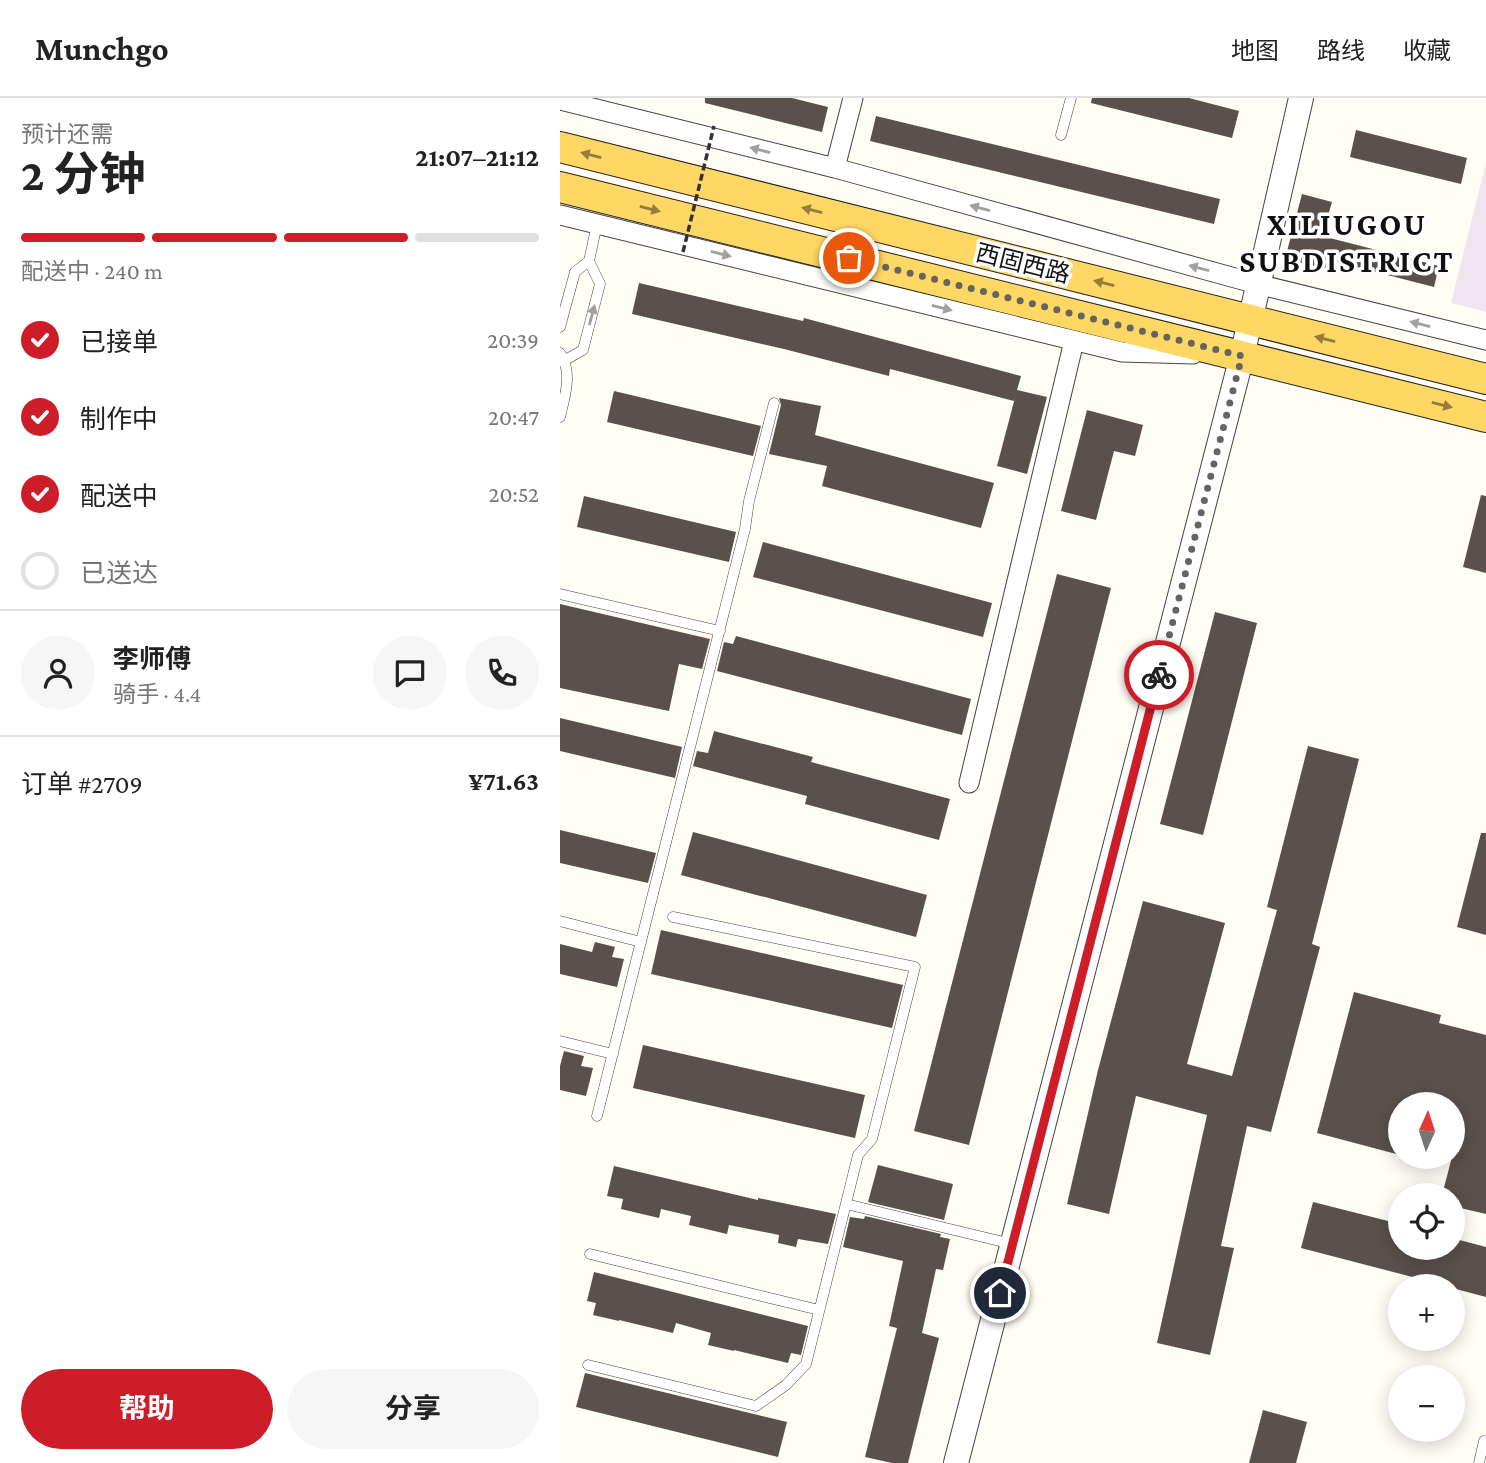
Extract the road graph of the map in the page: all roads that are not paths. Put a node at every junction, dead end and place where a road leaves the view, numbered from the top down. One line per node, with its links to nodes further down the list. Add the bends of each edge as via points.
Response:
1 (853, 98): 7 (street)
2 (1071, 98): 5 (lane)
3 (1301, 98): 12 (street)
4 (560, 100): 7 (street, one-way to 4)
5 (1060, 135)
6 (560, 147): 13 (main road, 西固西路, one-way to 6)
7 (835, 168): 12 (street, one-way to 7)
8 (560, 187): 17 (main road, 西固西路, one-way to 17)
9 (560, 215): 10 (street)
10 (597, 224): 11 (lane); 16 (street, one-way to 16)
11 (589, 261): 14 (lane, via 575,272); 18 (lane, one-way to 11, via 583,350 600,284)
12 (1257, 284): 13 (street); 15 (street, one-way to 12)
13 (1250, 320): 17 (street); 19 (main road, 西固西路, one-way to 13)
14 (560, 327)
15 (1486, 340)
16 (1074, 341): 17 (street, via 1122,352); 25 (street)
17 (1242, 356): 21 (main road, 西固西路, one-way to 21); 33 (street)
18 (562, 358): 22 (lane, via 568,383)
19 (1486, 379)
20 (774, 403): 24 (lane)
21 (1486, 416)
22 (560, 417)
23 (560, 594): 24 (lane)
24 (720, 631): 28 (lane)
25 (969, 783)
26 (673, 916): 32 (lane, via 915,967 873,1139 858,1155)
27 (560, 920): 28 (lane)
28 (641, 942): 30 (lane)
29 (560, 1041): 30 (lane)
30 (613, 1054): 31 (lane)
31 (597, 1116)
32 (846, 1204): 33 (lane); 35 (lane)
33 (1013, 1244): 38 (street)
34 (590, 1254): 35 (lane)
35 (820, 1310): 36 (lane, via 806,1364 756,1406)
36 (588, 1365)
37 (1485, 1441): 39 (lane)
38 (956, 1463)
39 (1479, 1463)

